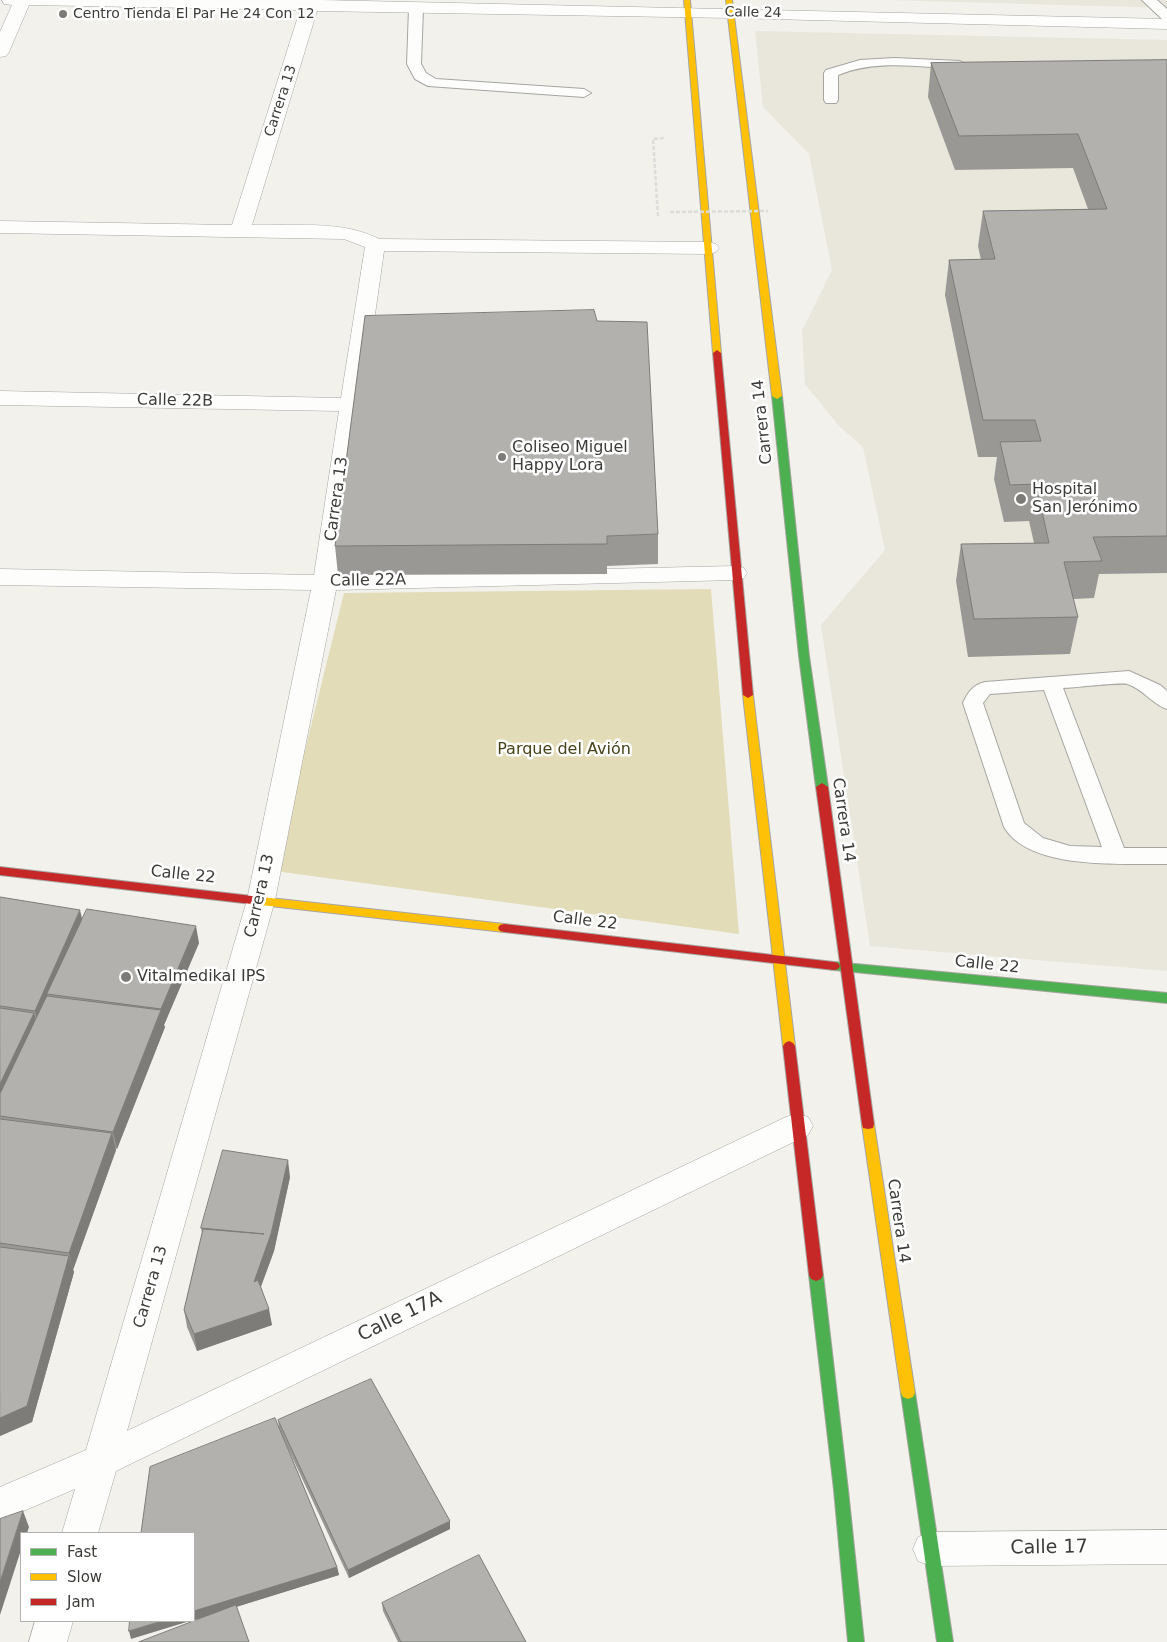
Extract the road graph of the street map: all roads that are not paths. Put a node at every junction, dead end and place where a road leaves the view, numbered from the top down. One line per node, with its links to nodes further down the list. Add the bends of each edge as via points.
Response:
1 (10, 0): 2 (street, Calle 24)
2 (23, 0): 4 (street, Calle 24); 10 (street)
3 (1149, 0): 8 (lane)
4 (312, 3): 7 (street, Calle 24); 15 (street, Carrera 13)
5 (688, 6): 6 (street, Calle 24); 7 (street, Calle 24); 17 (main road)
6 (731, 6): 9 (street, Calle 24); 30 (main road, Carrera 14, via 769,316 799,618)
7 (416, 8): 12 (lane, via 414,64 420,76 433,83)
8 (1167, 16)
9 (1167, 24)
10 (0, 52)
11 (971, 65): 13 (lane, via 862,62 841,67 831,73)
12 (584, 93)
13 (831, 100)
14 (0, 227): 15 (street)
15 (240, 231): 16 (street, via 345,233)
16 (375, 245): 17 (street); 19 (street, Carrera 13)
17 (709, 248): 20 (main road)
18 (0, 398): 19 (street, Calle 22B)
19 (350, 405): 22 (street, Carrera 13)
20 (735, 573): 22 (street, Calle 22A); 29 (main road)
21 (0, 577): 22 (street, Calle 22A)
22 (325, 582): 28 (street, Carrera 13)
23 (1050, 683): 24 (lane, via 1129,677); 25 (lane); 25 (lane, via 985,688 973,703 1015,827 1036,844 1069,854)
24 (1167, 702)
25 (1116, 855): 26 (lane)
26 (1167, 856)
27 (0, 871): 28 (main road, Calle 22)
28 (261, 900): 29 (main road, Calle 22); 33 (street, Carrera 13)
29 (780, 959): 30 (main road, Calle 22); 32 (main road)
30 (846, 967): 31 (main road, Calle 22); 37 (main road, Carrera 14)
31 (1167, 998)
32 (797, 1126): 33 (street, Calle 17A); 40 (main road)
33 (102, 1460): 34 (street, Calle 17A); 35 (street, Carrera 13)
34 (0, 1504)
35 (80, 1532)
36 (1167, 1547): 37 (street, Calle 17)
37 (931, 1549): 41 (main road, Carrera 14)
38 (54, 1622): 39 (street)
39 (48, 1642)
40 (856, 1642)
41 (945, 1642)

